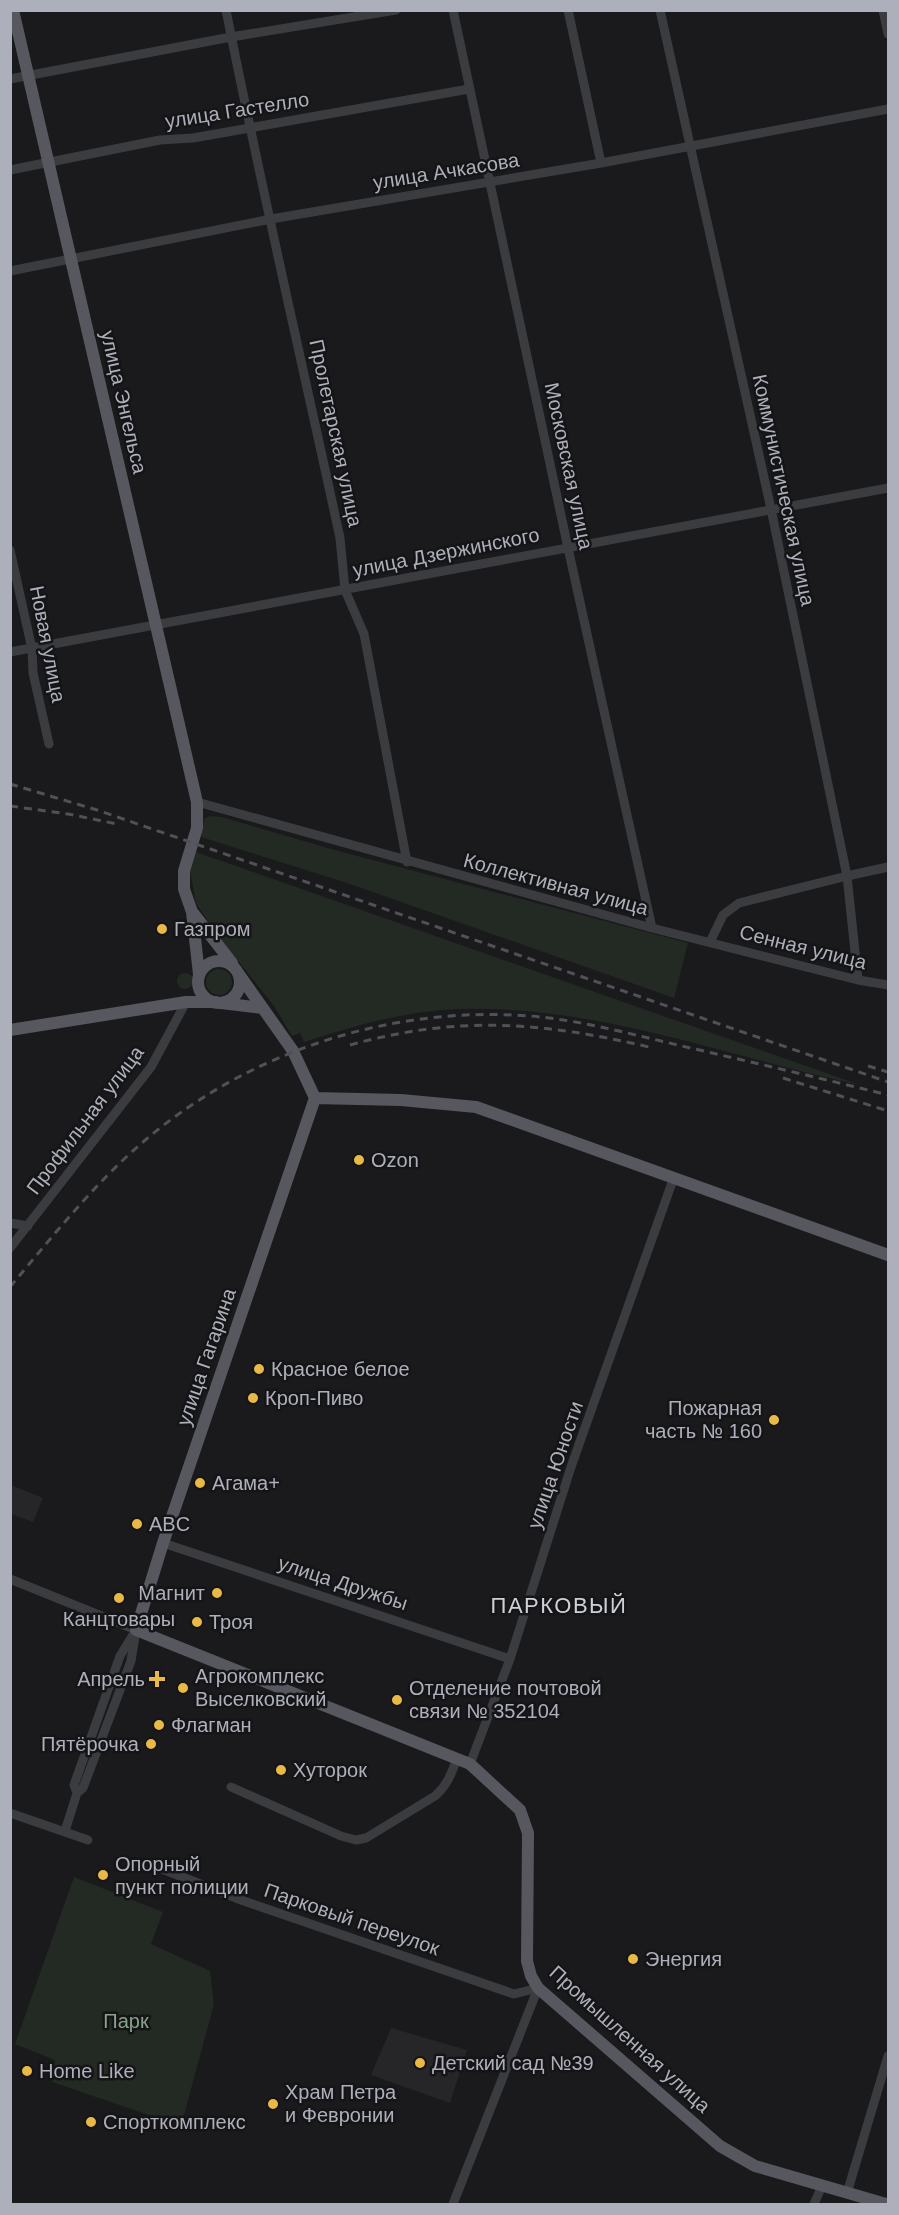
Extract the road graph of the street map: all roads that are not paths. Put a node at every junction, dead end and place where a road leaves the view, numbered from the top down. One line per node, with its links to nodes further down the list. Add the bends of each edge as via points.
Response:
1 (13, 10): 10 (main road, улица Энгельса)
2 (226, 10): 9 (street, Пролетарская улица)
3 (396, 10): 9 (street)
4 (453, 10): 12 (street, Московская улица)
5 (568, 10): 17 (street)
6 (660, 10): 15 (street, Коммунистическая улица)
7 (883, 10): 8 (street)
8 (888, 34)
9 (231, 37): 10 (street); 14 (street, Пролетарская улица)
10 (28, 76): 11 (street); 16 (main road, улица Энгельса)
11 (10, 79)
12 (469, 89): 14 (street, улица Гастелло); 19 (street, Московская улица)
13 (888, 109): 15 (street, улица Ачкасова)
14 (249, 126): 16 (street, улица Гастелло); 20 (street, Пролетарская улица)
15 (691, 147): 17 (street, улица Ачкасова); 24 (street, Коммунистическая улица)
16 (48, 162): 18 (street, улица Гастелло); 21 (main road, улица Энгельса)
17 (601, 163): 19 (street, улица Ачкасова)
18 (10, 170)
19 (490, 182): 20 (street, улица Ачкасова); 25 (street, Московская улица)
20 (271, 219): 21 (street, улица Ачкасова); 27 (street, Пролетарская улица, via 340,538)
21 (72, 259): 22 (street, улица Ачкасова); 28 (main road, улица Энгельса)
22 (10, 271)
23 (888, 488): 24 (street, улица Дзержинского)
24 (771, 509): 25 (street, улица Дзержинского); 35 (street, Коммунистическая улица)
25 (568, 548): 27 (street, улица Дзержинского); 37 (street, Московская улица)
26 (10, 550): 29 (street, Новая улица)
27 (345, 590): 28 (street, улица Дзержинского); 33 (street, Пролетарская улица, via 364,634)
28 (154, 624): 29 (street, улица Дзержинского); 32 (main road, улица Энгельса)
29 (32, 649): 30 (street, улица Дзержинского); 31 (street, Новая улица, via 33,672)
30 (10, 652)
31 (50, 744)
32 (197, 802): 33 (street, Коллективная улица); 36 (main road, улица Энгельса, via 197,828 184,871 184,889)
33 (407, 862): 37 (street, Коллективная улица)
34 (888, 867): 35 (street)
35 (847, 876): 38 (street, via 738,903 723,915); 41 (street, Коммунистическая улица)
36 (192, 912): 39 (main road); 40 (main road)
37 (652, 928): 38 (street, Коллективная улица)
38 (710, 942): 41 (street, Сенная улица)
39 (237, 970): 40 (main road, via 216,960 207,964); 44 (main road, via 238,991 230,1000); 45 (main road)
40 (199, 979): 43 (main road); 44 (main road, via 205,997)
41 (858, 980): 42 (street, Сенная улица)
42 (888, 985)
43 (186, 1002): 44 (main road); 46 (main road); 50 (street, Профильная улица, via 151,1067)
44 (218, 1002): 45 (main road)
45 (262, 1008): 47 (main road, via 294,1051)
46 (10, 1030)
47 (315, 1098): 48 (main road, via 476,1107); 53 (main road, улица Гагарина)
48 (674, 1178): 52 (main road); 56 (street, улица Юности, via 571,1467)
49 (10, 1223): 50 (street)
50 (28, 1226): 51 (street, Профильная улица)
51 (10, 1248)
52 (888, 1255)
53 (163, 1544): 55 (main road, улица Гагарина); 56 (street, улица Дружбы)
54 (10, 1579): 55 (street)
55 (136, 1630): 57 (main road); 61 (street, улица Гагарина, via 130,1661)
56 (510, 1659): 58 (street, улица Юности)
57 (457, 1759): 58 (main road); 59 (street, via 450,1779 435,1797 366,1838 356,1840 310,1824)
58 (470, 1764): 64 (main road, Промышленная улица, via 520,1810 528,1833 527,1961)
59 (231, 1787)
60 (10, 1813): 61 (street)
61 (65, 1831): 62 (street)
62 (88, 1840)
63 (157, 1867): 64 (street, Парковый переулок, via 514,1994)
64 (538, 1988): 66 (main road, Промышленная улица, via 720,2146 755,2166); 68 (street)
65 (888, 2056): 67 (street)
66 (822, 2186): 67 (main road, Промышленная улица); 69 (street)
67 (847, 2193): 70 (main road, Промышленная улица)
68 (453, 2205)
69 (814, 2205)
70 (886, 2205)

